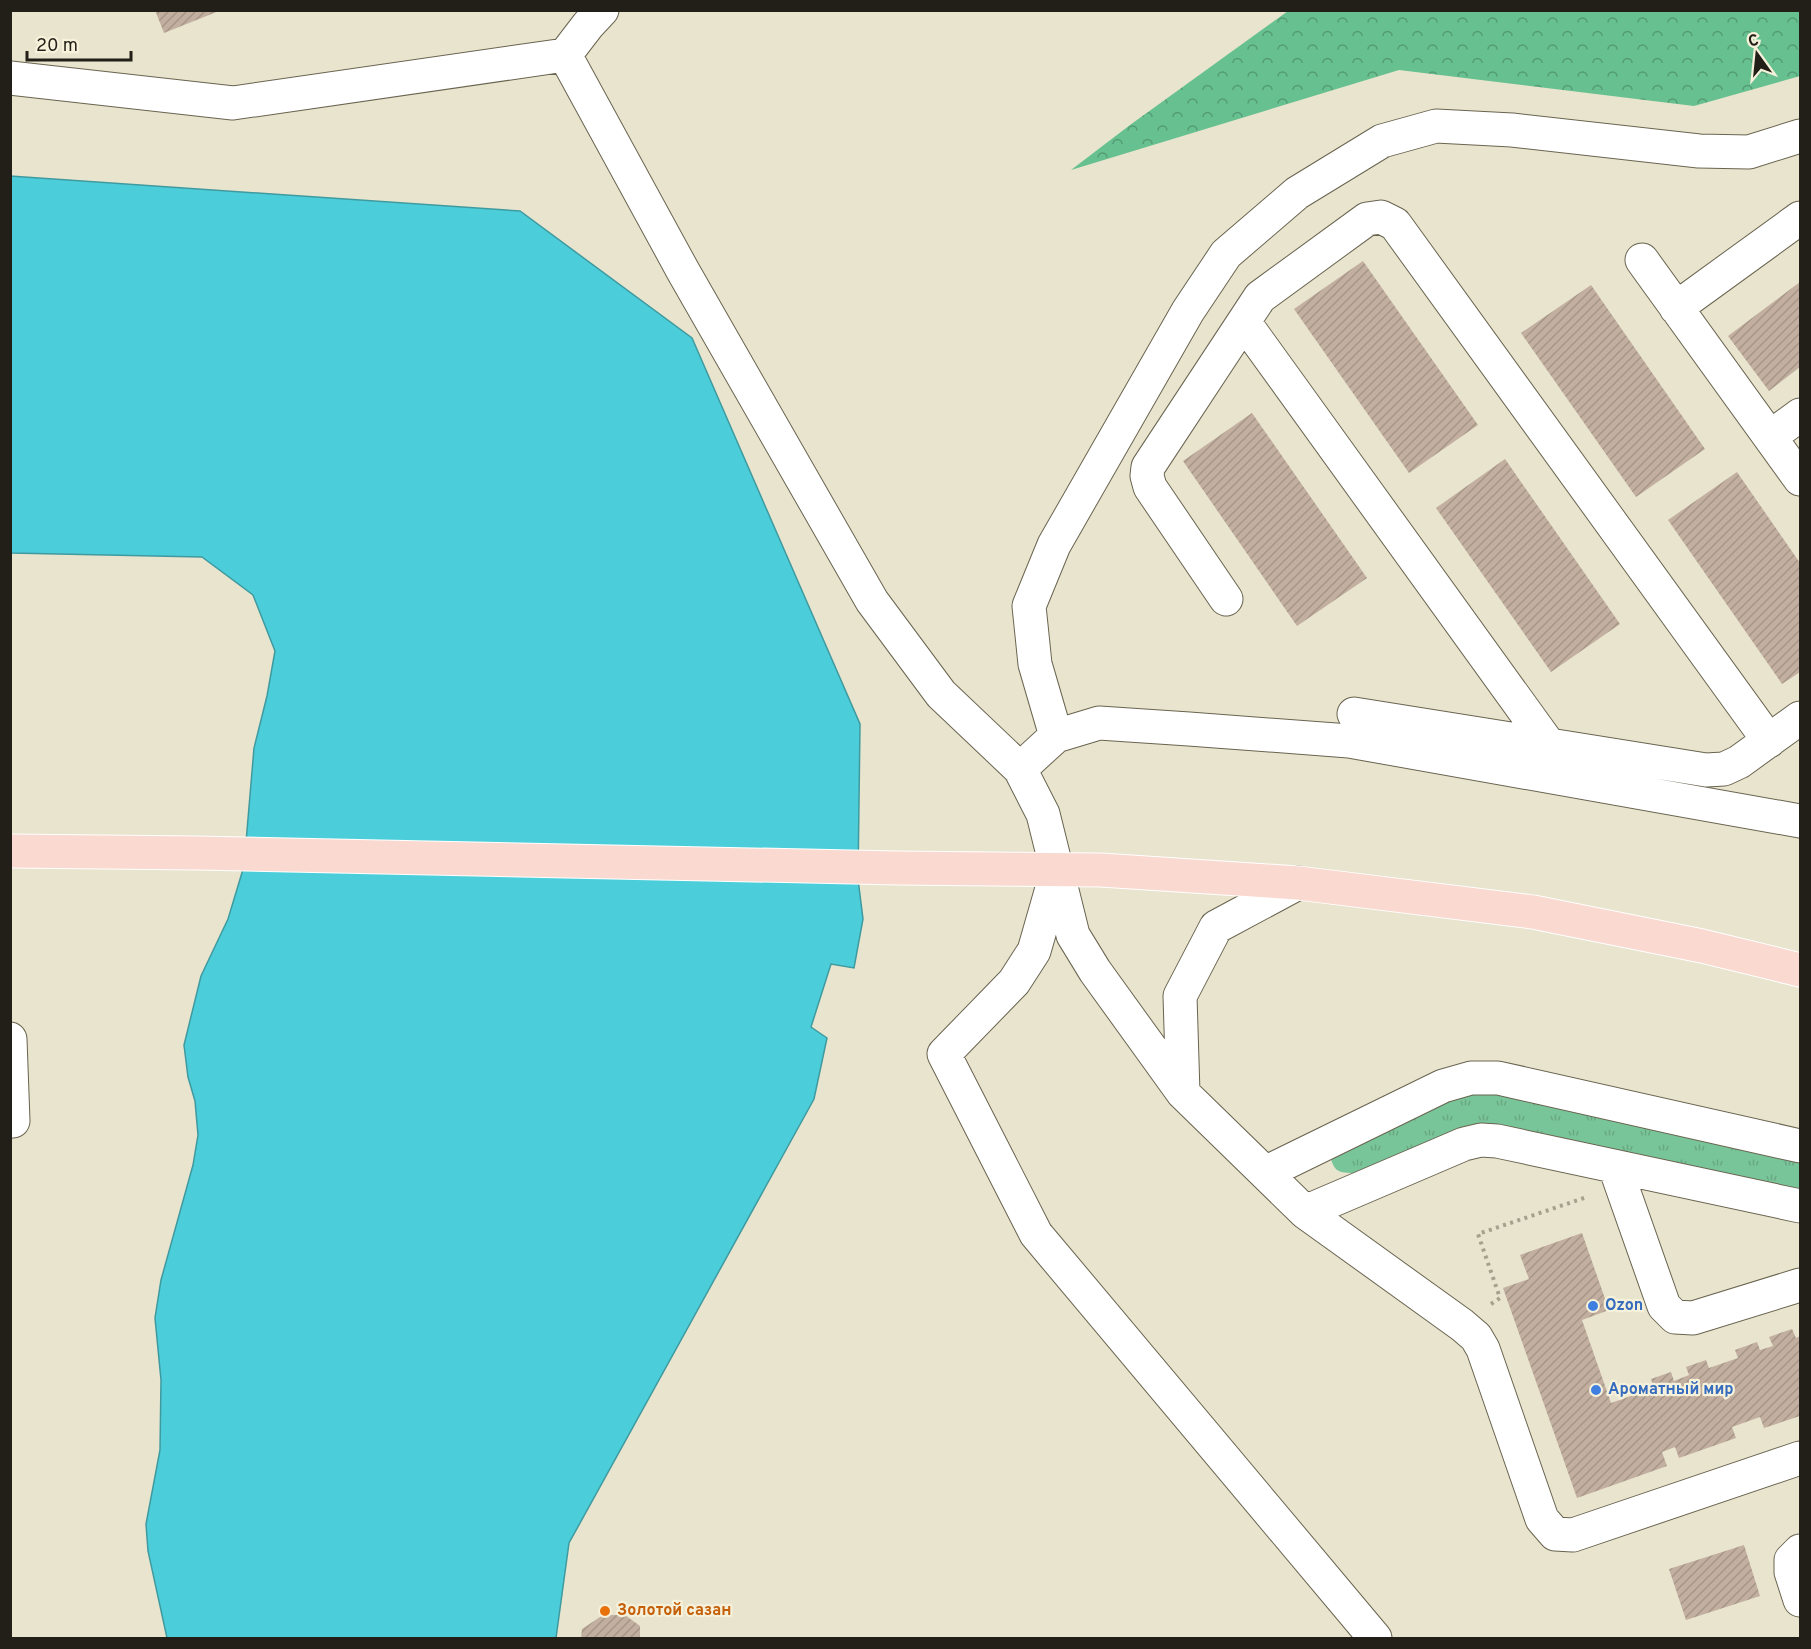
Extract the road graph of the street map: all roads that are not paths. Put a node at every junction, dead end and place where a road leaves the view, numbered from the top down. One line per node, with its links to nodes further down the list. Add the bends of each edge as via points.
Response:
1 (602, 10): 2 (street)
2 (565, 55): 3 (street, via 233,103); 18 (street, via 683,271 872,601 941,694)
3 (10, 78)
4 (1800, 136): 15 (street, via 1749,152 1699,151 1512,130 1436,126 1382,141 1297,193 1226,254 1188,311 1054,545 1029,606 1035,664)
5 (1800, 218): 7 (street)
6 (1642, 260): 7 (street)
7 (1676, 308): 10 (street)
8 (1244, 322): 12 (street, via 1148,466 1147,476 1150,488); 16 (street, via 1260,297 1366,219 1381,217 1395,224); 17 (street)
9 (1800, 415): 10 (street)
10 (1770, 437): 11 (street)
11 (1800, 479)
12 (1226, 599)
13 (1354, 714): 17 (street)
14 (1800, 718): 16 (street)
15 (1056, 736): 18 (street); 19 (street, via 1099,723 1349,741)
16 (1769, 741): 17 (street, via 1724,769 1706,770)
17 (1549, 745)
18 (1020, 769): 21 (street, via 1043,814)
19 (1800, 821)
20 (10, 851): 21 (main road)
21 (1058, 870): 22 (main road); 25 (street, via 1073,936); 36 (street, via 1034,951 1014,982 945,1054 1036,1234)
22 (1298, 883): 23 (main road, via 1533,912); 25 (street, via 1216,927 1180,996)
23 (1800, 970)
24 (10, 1039): 26 (street)
25 (1183, 1093): 28 (street)
26 (13, 1121)
27 (1800, 1146): 28 (street, via 1498,1078 1471,1078 1443,1086)
28 (1265, 1173): 31 (street)
29 (1618, 1176): 30 (street); 31 (street, via 1497,1141 1480,1140); 32 (street, via 1664,1306 1675,1317 1693,1318)
30 (1800, 1206)
31 (1305, 1212): 33 (street, via 1476,1337 1542,1519 1555,1534 1573,1535)
32 (1800, 1285)
33 (1800, 1458)
34 (1800, 1551): 35 (street, via 1791,1560)
35 (1800, 1600)
36 (1375, 1638)

